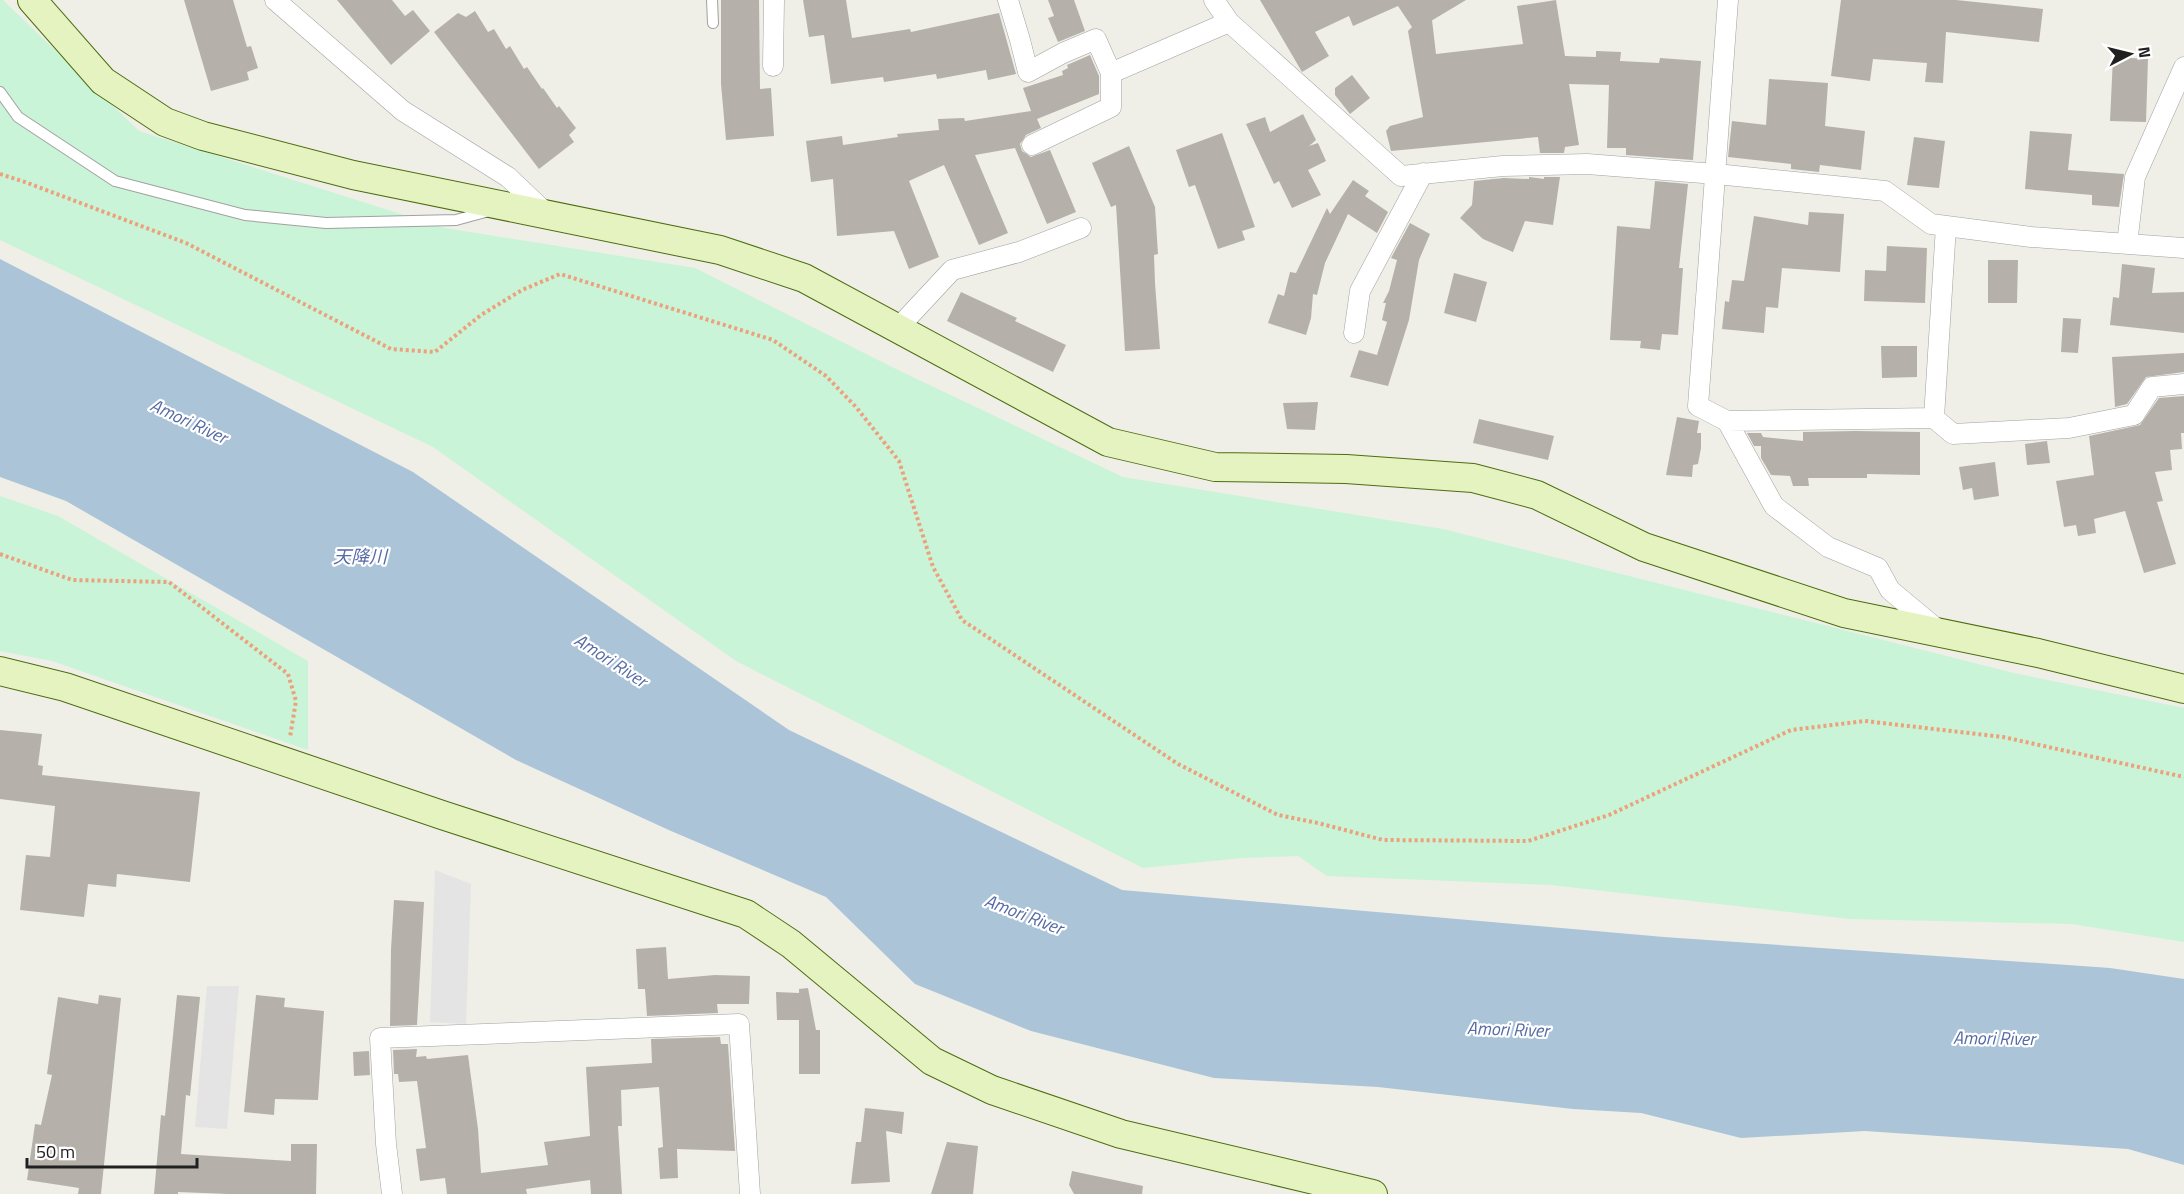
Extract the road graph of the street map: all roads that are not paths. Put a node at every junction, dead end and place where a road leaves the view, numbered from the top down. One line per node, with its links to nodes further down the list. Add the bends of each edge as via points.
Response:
1 (32, 0): 17 (street, via 103,81 165,122 203,136 352,175)
2 (275, 0): 18 (street, via 404,111 508,177)
3 (712, 0): 9 (lane)
4 (774, 0): 10 (street)
5 (1008, 0): 12 (street, via 1028,72 1096,39)
6 (1214, 0): 8 (street)
7 (1728, 0): 16 (street)
8 (1229, 22): 12 (street); 15 (street, via 1401,176)
9 (712, 23)
10 (773, 66)
11 (2184, 67): 21 (street, via 2135,177)
12 (1111, 73): 14 (street, via 1111,107)
13 (0, 92): 17 (lane, via 18,117 115,181 245,215 326,223 456,220)
14 (1032, 145)
15 (1423, 173): 16 (street, via 1587,164); 24 (street, via 1360,291)
16 (1716, 174): 19 (street, via 1886,191 1931,224); 27 (street, via 1698,406)
17 (506, 206): 18 (street)
18 (547, 214): 23 (street, via 720,250 804,278)
19 (1946, 226): 21 (street); 26 (street)
20 (1081, 228): 23 (street, via 1019,252 952,270)
21 (2127, 244): 22 (street)
22 (2184, 248)
23 (898, 328): 28 (street, via 1108,442 1215,467 1346,469 1473,478 1537,495 1655,550 1844,613)
24 (1354, 333)
25 (2184, 384): 26 (street, via 2152,387 2134,415 2069,428 1953,434)
26 (1934, 417): 27 (street)
27 (1727, 421): 28 (street, via 1774,506 1828,547 1878,568 1890,590)
28 (1942, 634): 30 (street)
29 (0, 670): 33 (street, via 65,687 746,914 791,944 932,1061 992,1090 1121,1134)
30 (2184, 689)
31 (392, 1194): 32 (street, via 380,1038 739,1024)
32 (750, 1194)
33 (1373, 1194)

